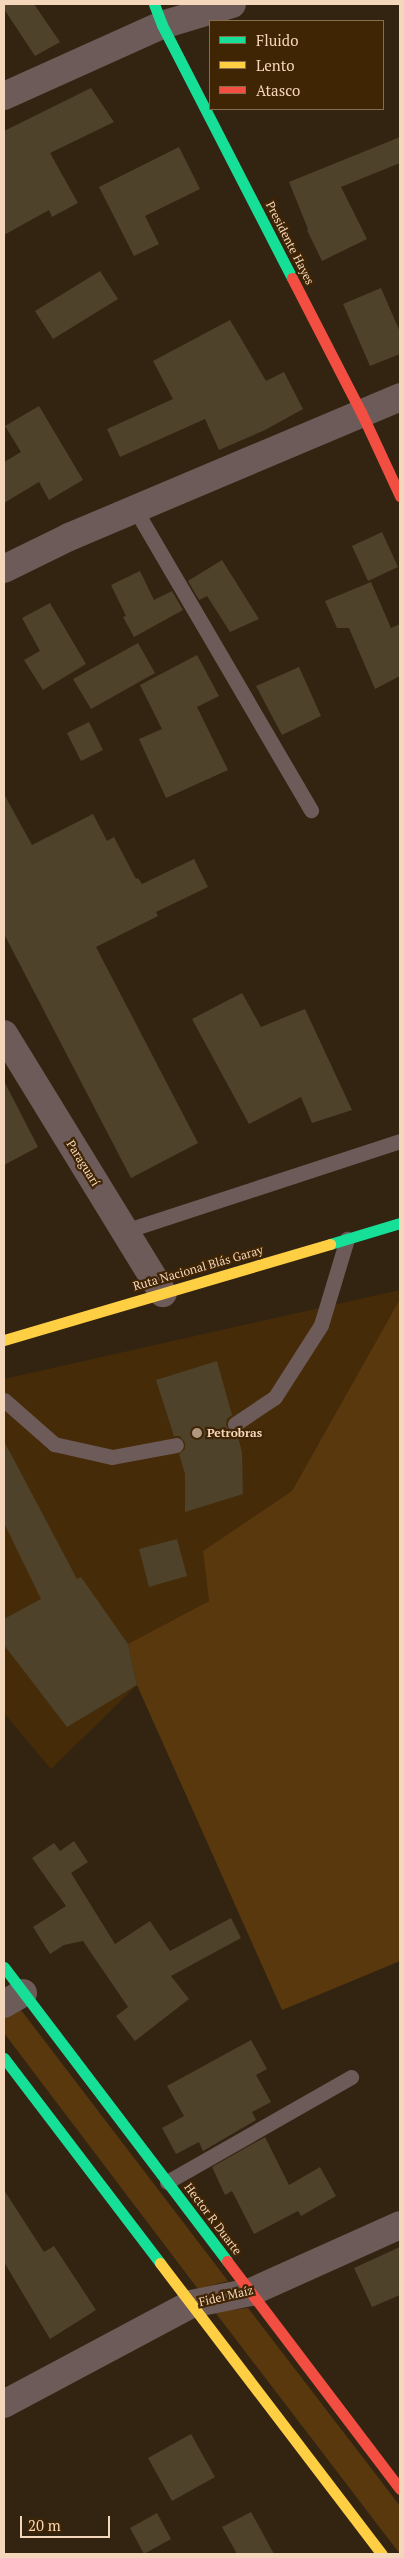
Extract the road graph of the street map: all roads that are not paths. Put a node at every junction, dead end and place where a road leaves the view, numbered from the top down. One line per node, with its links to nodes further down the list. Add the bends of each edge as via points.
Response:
1 (232, 4): 2 (street)
2 (158, 14): 3 (street); 5 (main road, Presidente Hayes)
3 (4, 96)
4 (400, 397): 5 (street)
5 (361, 412): 6 (main road, Presidente Hayes); 7 (street)
6 (400, 496)
7 (135, 509): 8 (street); 9 (lane)
8 (4, 569)
9 (311, 810)
10 (4, 1034): 13 (street, Paraguarí)
11 (400, 1141): 13 (lane)
12 (400, 1223): 14 (main road, Ruta Nacional Blás Garay)
13 (125, 1231): 15 (street, Paraguarí)
14 (347, 1239): 15 (main road, Ruta Nacional Blás Garay); 18 (lane, via 321,1325 274,1397)
15 (163, 1293): 16 (main road, Ruta Nacional Blás Garay)
16 (4, 1340)
17 (4, 1400): 19 (lane, via 54,1444 112,1457)
18 (235, 1424)
19 (176, 1445)
20 (4, 1967): 21 (main road, Hector R Duarte)
21 (14, 1999): 24 (main road, Hector R Duarte)
22 (4, 2058): 27 (main road)
23 (352, 2077): 24 (lane)
24 (167, 2182): 26 (main road, Hector R Duarte)
25 (400, 2225): 26 (street, Fidel Maíz)
26 (251, 2292): 27 (street, Fidel Maíz); 29 (main road, Hector R Duarte)
27 (191, 2304): 28 (street, Fidel Maíz); 30 (main road)
28 (4, 2404)
29 (400, 2489)
30 (382, 2554)

